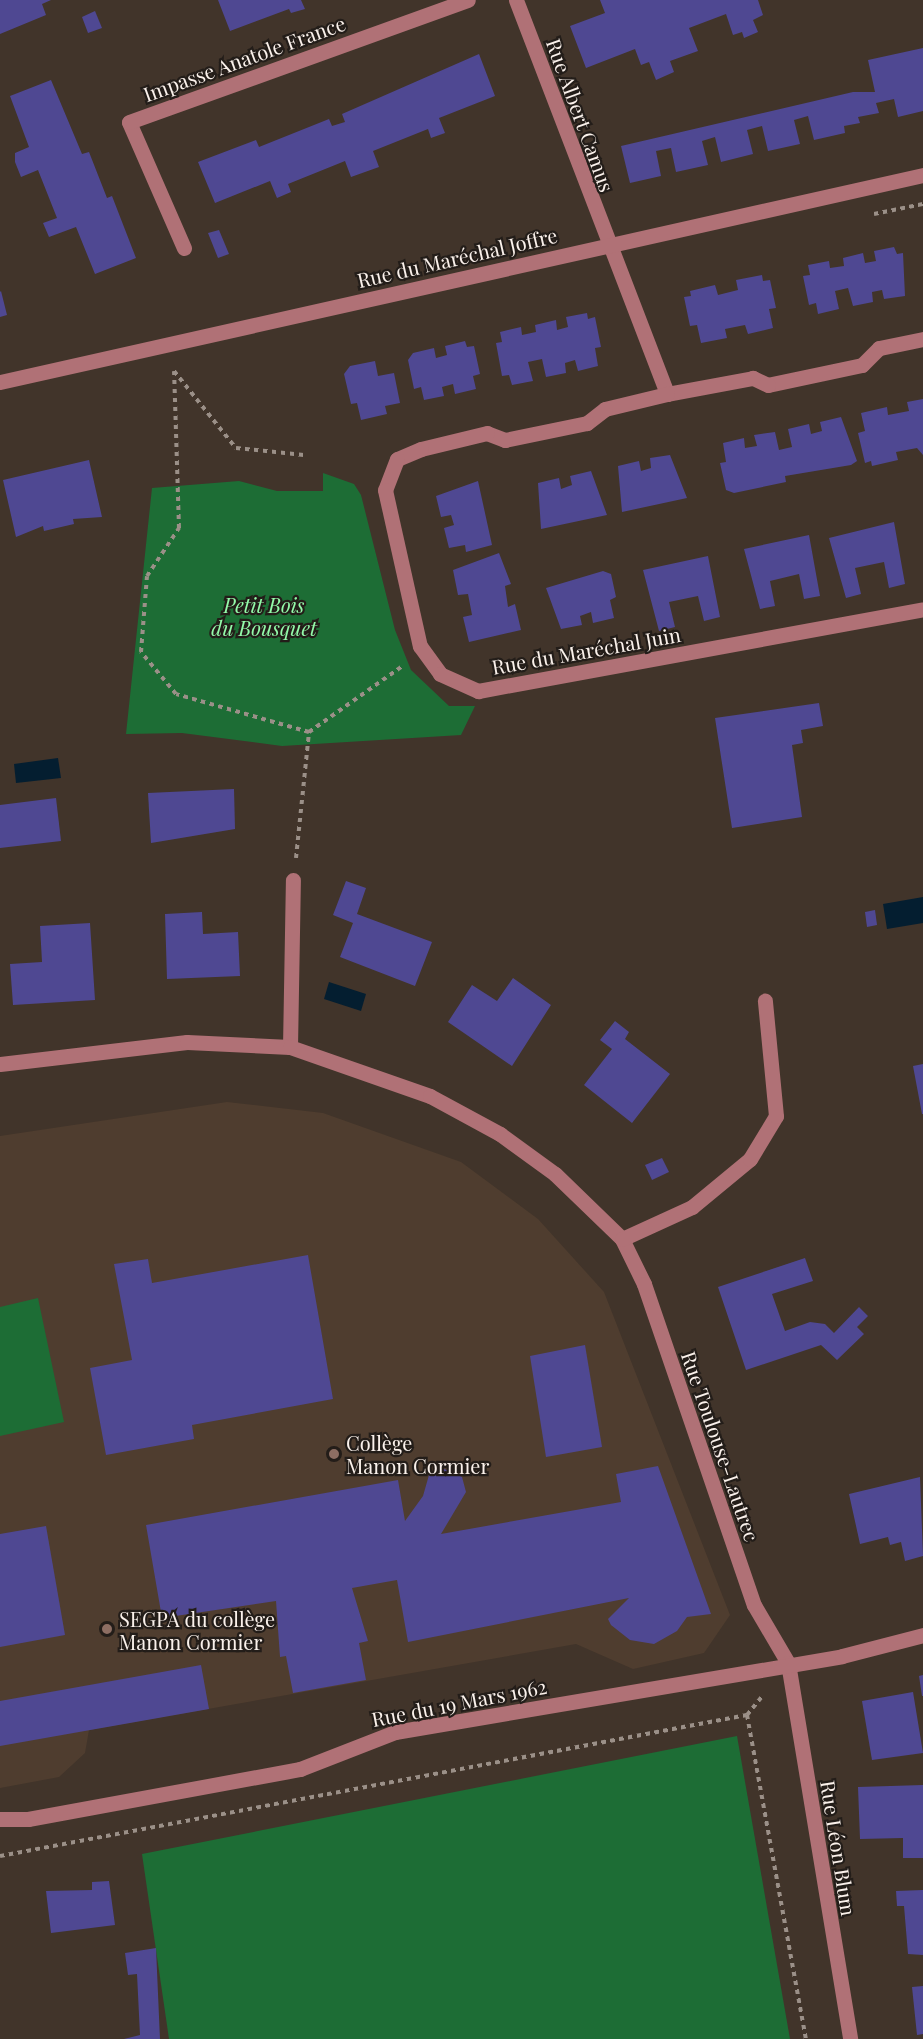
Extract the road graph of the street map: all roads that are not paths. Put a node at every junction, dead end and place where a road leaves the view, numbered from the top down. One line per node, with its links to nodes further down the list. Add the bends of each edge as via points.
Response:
1 (468, 0): 5 (street, Impasse Anatole France, via 129,122)
2 (516, 0): 4 (street, Rue Albert Camus)
3 (923, 175): 4 (street, Rue du Maréchal Joffre)
4 (609, 245): 7 (street, Rue du Maréchal Joffre); 8 (street, Rue Albert Camus)
5 (184, 248)
6 (923, 339): 8 (street, via 879,348 862,364 768,385 753,378)
7 (0, 382)
8 (667, 394): 9 (street, Rue du Maréchal Juin, via 605,409 587,423 505,440 487,434 421,449 394,466 385,490 424,651 440,674 478,691)
9 (923, 609)
10 (293, 880): 12 (street)
11 (765, 1001): 14 (street, via 776,1116 750,1158 692,1207)
12 (291, 1047): 13 (street, Rue Toulouse-Lautrec, via 187,1042); 14 (street, Rue Toulouse-Lautrec, via 430,1096 500,1134 555,1174)
13 (0, 1064)
14 (622, 1239): 16 (street, Rue Toulouse-Lautrec, via 644,1284 754,1605)
15 (923, 1635): 16 (street, Rue du 19 Mars 1962)
16 (788, 1663): 17 (street, Rue du 19 Mars 1962, via 395,1732 300,1769 28,1819); 18 (street, Rue Léon Blum)
17 (0, 1819)
18 (850, 2039)

